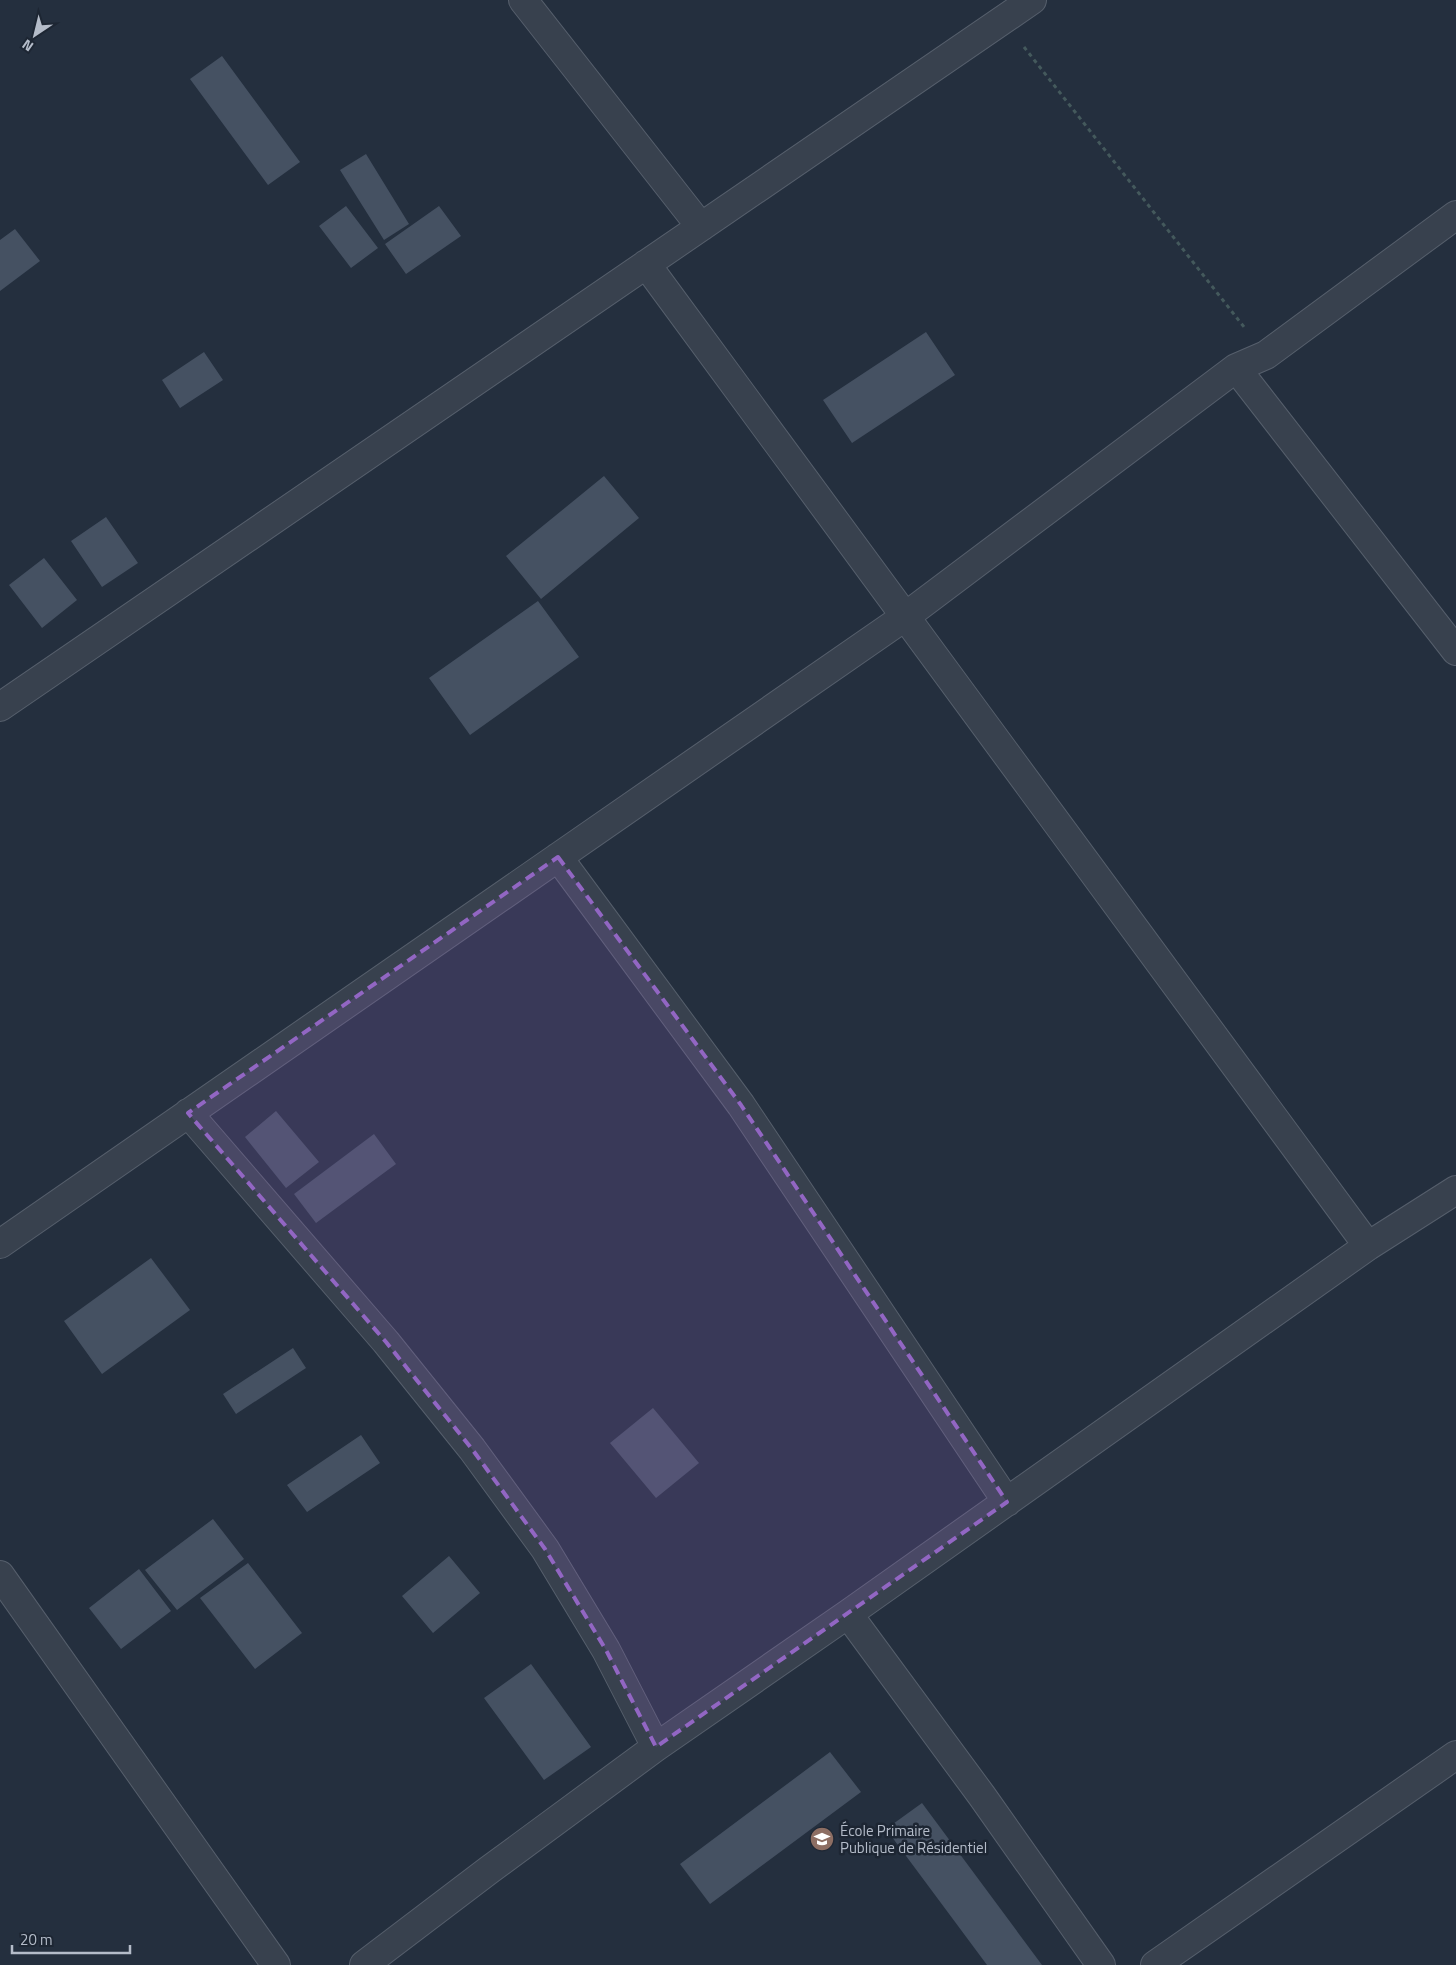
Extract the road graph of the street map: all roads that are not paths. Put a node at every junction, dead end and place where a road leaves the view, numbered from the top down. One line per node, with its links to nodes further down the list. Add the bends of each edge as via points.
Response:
1 (523, 0): 4 (street)
2 (1032, 0): 4 (street)
3 (1456, 214): 6 (street, via 1266,355)
4 (701, 227): 5 (street)
5 (646, 264): 7 (street); 9 (street)
6 (1236, 368): 7 (street); 8 (street)
7 (906, 616): 10 (street); 14 (street)
8 (1456, 651)
9 (0, 707)
10 (558, 857): 11 (street); 15 (street, via 741,1105)
11 (188, 1113): 13 (street); 18 (street, via 386,1342 506,1495 545,1549 606,1650)
12 (1456, 1190): 14 (street)
13 (0, 1244)
14 (1368, 1246): 15 (street)
15 (1007, 1502): 17 (street)
16 (0, 1575): 20 (street)
17 (848, 1614): 18 (street); 22 (street)
18 (656, 1747): 21 (street)
19 (1456, 1755): 23 (street)
20 (276, 1965)
21 (364, 1965)
22 (1101, 1965)
23 (1155, 1965)

